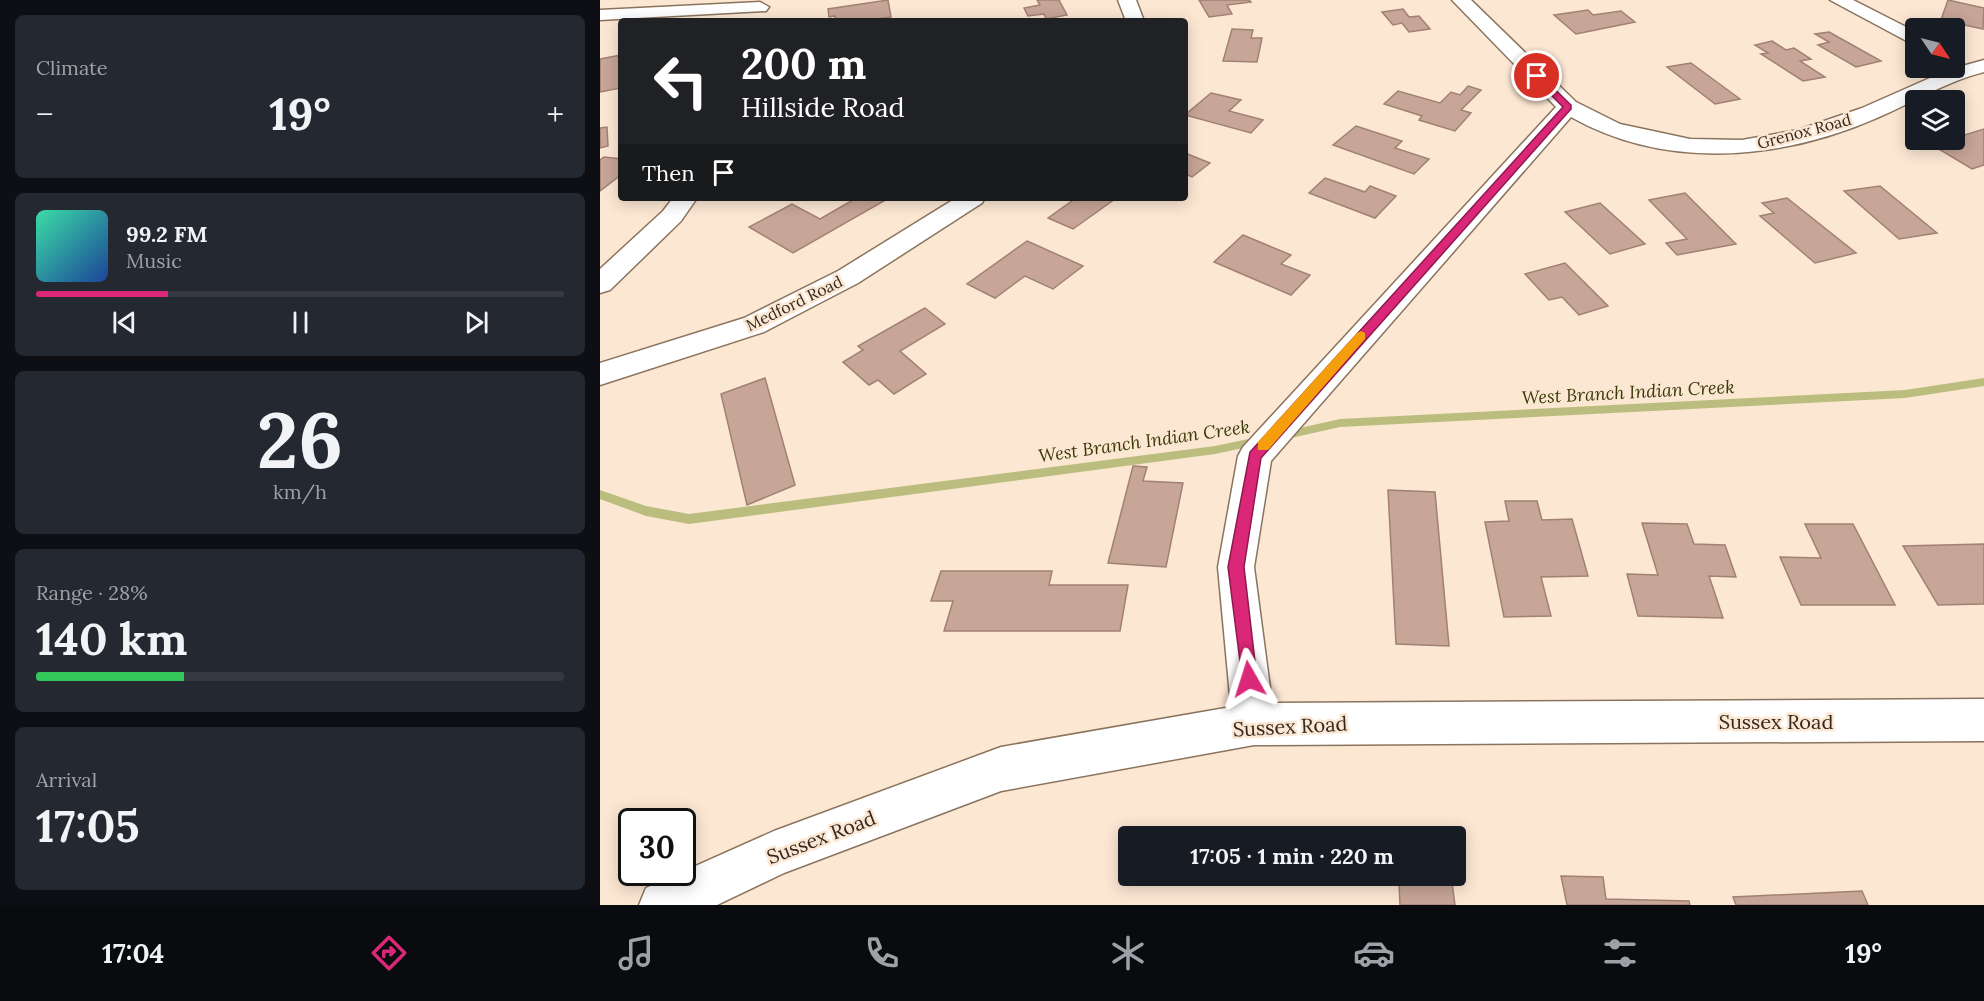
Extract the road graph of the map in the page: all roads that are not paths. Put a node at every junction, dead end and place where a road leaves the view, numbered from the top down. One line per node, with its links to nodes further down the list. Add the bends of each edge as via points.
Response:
1 (1127, 0): 6 (street)
2 (1461, 0): 9 (street, Grenox Road)
3 (1839, 0): 7 (street)
4 (762, 10): 5 (street, via 691,9)
5 (600, 15)
6 (1134, 18)
7 (1905, 34)
8 (1971, 64): 9 (street, Grenox Road, via 1871,112 1765,144 1656,141 1614,130)
9 (1568, 107): 15 (street, via 1255,456 1236,567)
10 (683, 201): 12 (street)
11 (969, 201): 13 (street, Medford Road, via 848,277 754,325)
12 (600, 284)
13 (600, 374)
14 (1984, 720): 15 (street, Sussex Road)
15 (1254, 724): 16 (street, Sussex Road, via 1001,769 774,854)
16 (663, 905)

